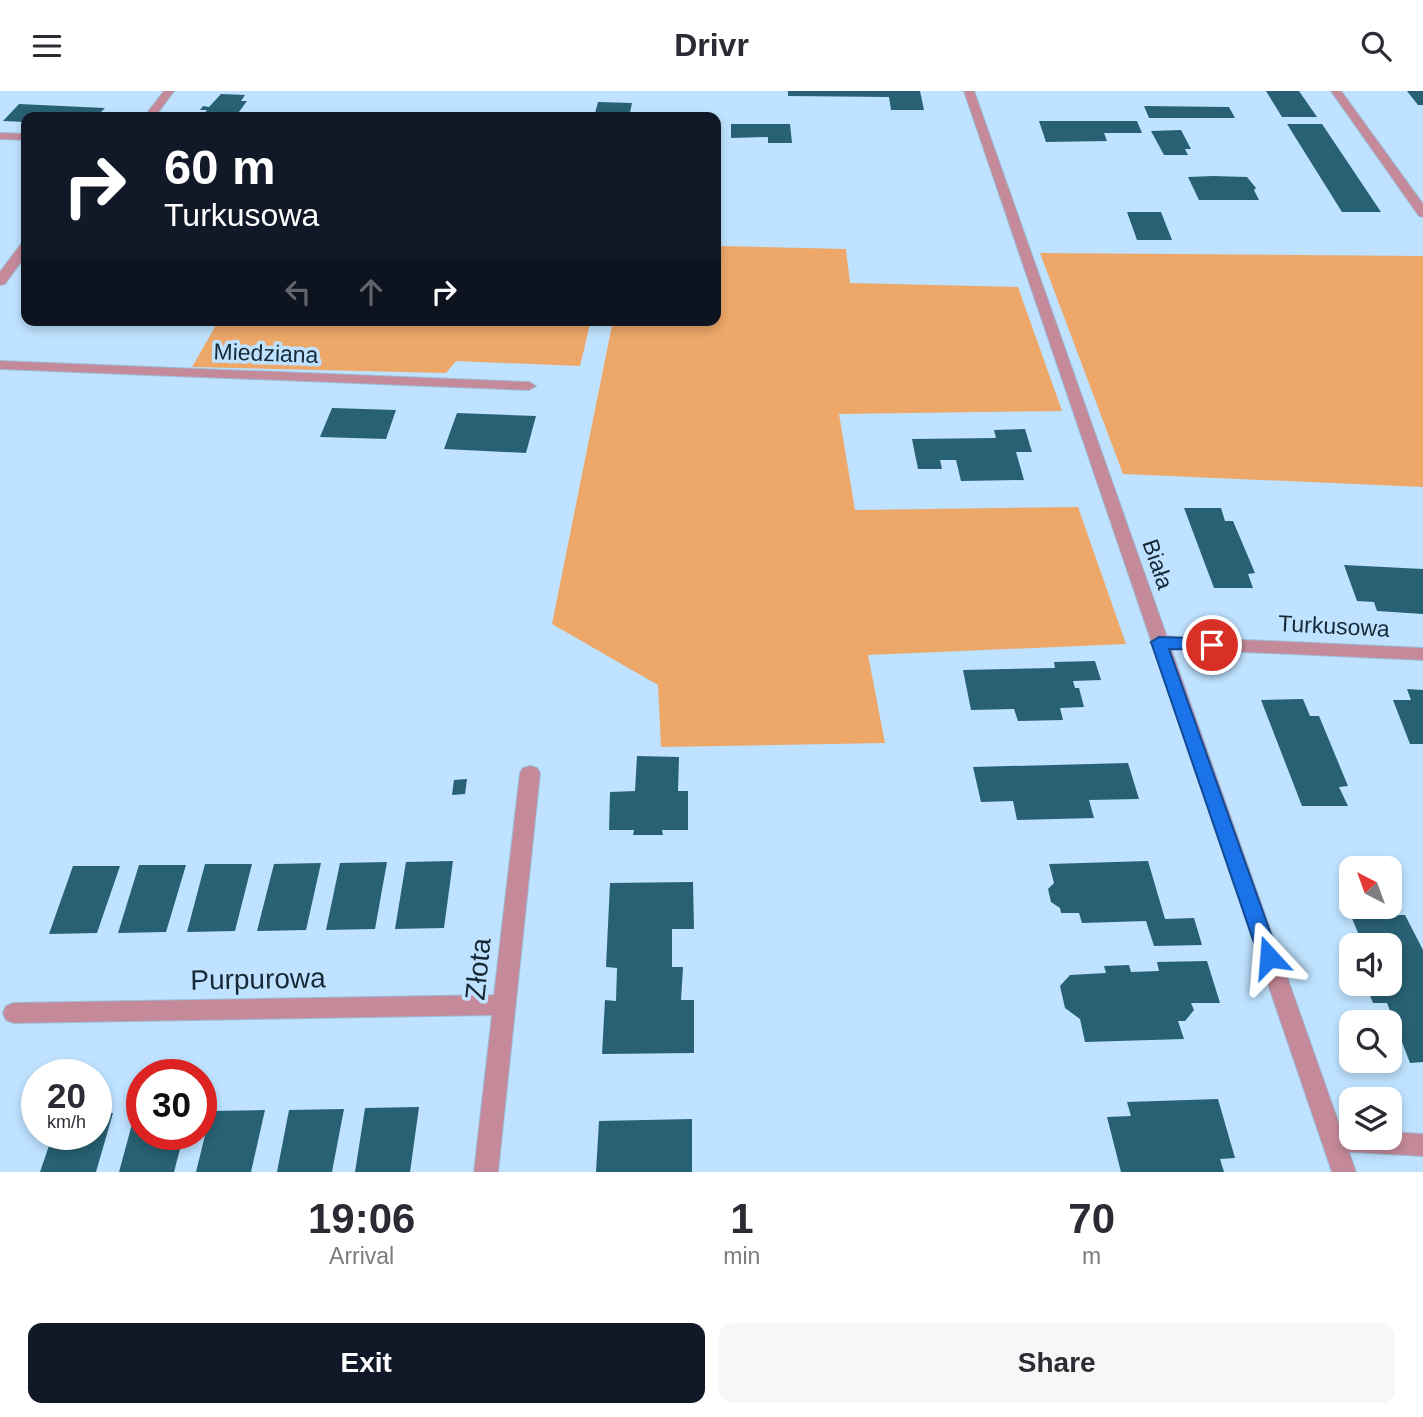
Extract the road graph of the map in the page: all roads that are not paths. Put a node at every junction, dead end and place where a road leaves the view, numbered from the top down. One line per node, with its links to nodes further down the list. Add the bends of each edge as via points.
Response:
1 (169, 91): 4 (street)
2 (969, 91): 12 (street, Biała)
3 (1336, 91): 7 (street)
4 (155, 112)
5 (0, 136): 6 (street)
6 (21, 137)
7 (1423, 213)
8 (21, 254): 9 (street)
9 (0, 281)
10 (0, 365): 11 (street, Miedziana)
11 (529, 386)
12 (1159, 642): 13 (street, Turkusowa); 17 (street, Biała)
13 (1423, 654)
14 (530, 773): 15 (street, Złota)
15 (504, 1005): 16 (street, Purpurowa); 19 (street, Złota)
16 (14, 1013)
17 (1333, 1140): 18 (street); 20 (street, Biała)
18 (1423, 1145)
19 (486, 1172)
20 (1344, 1172)

